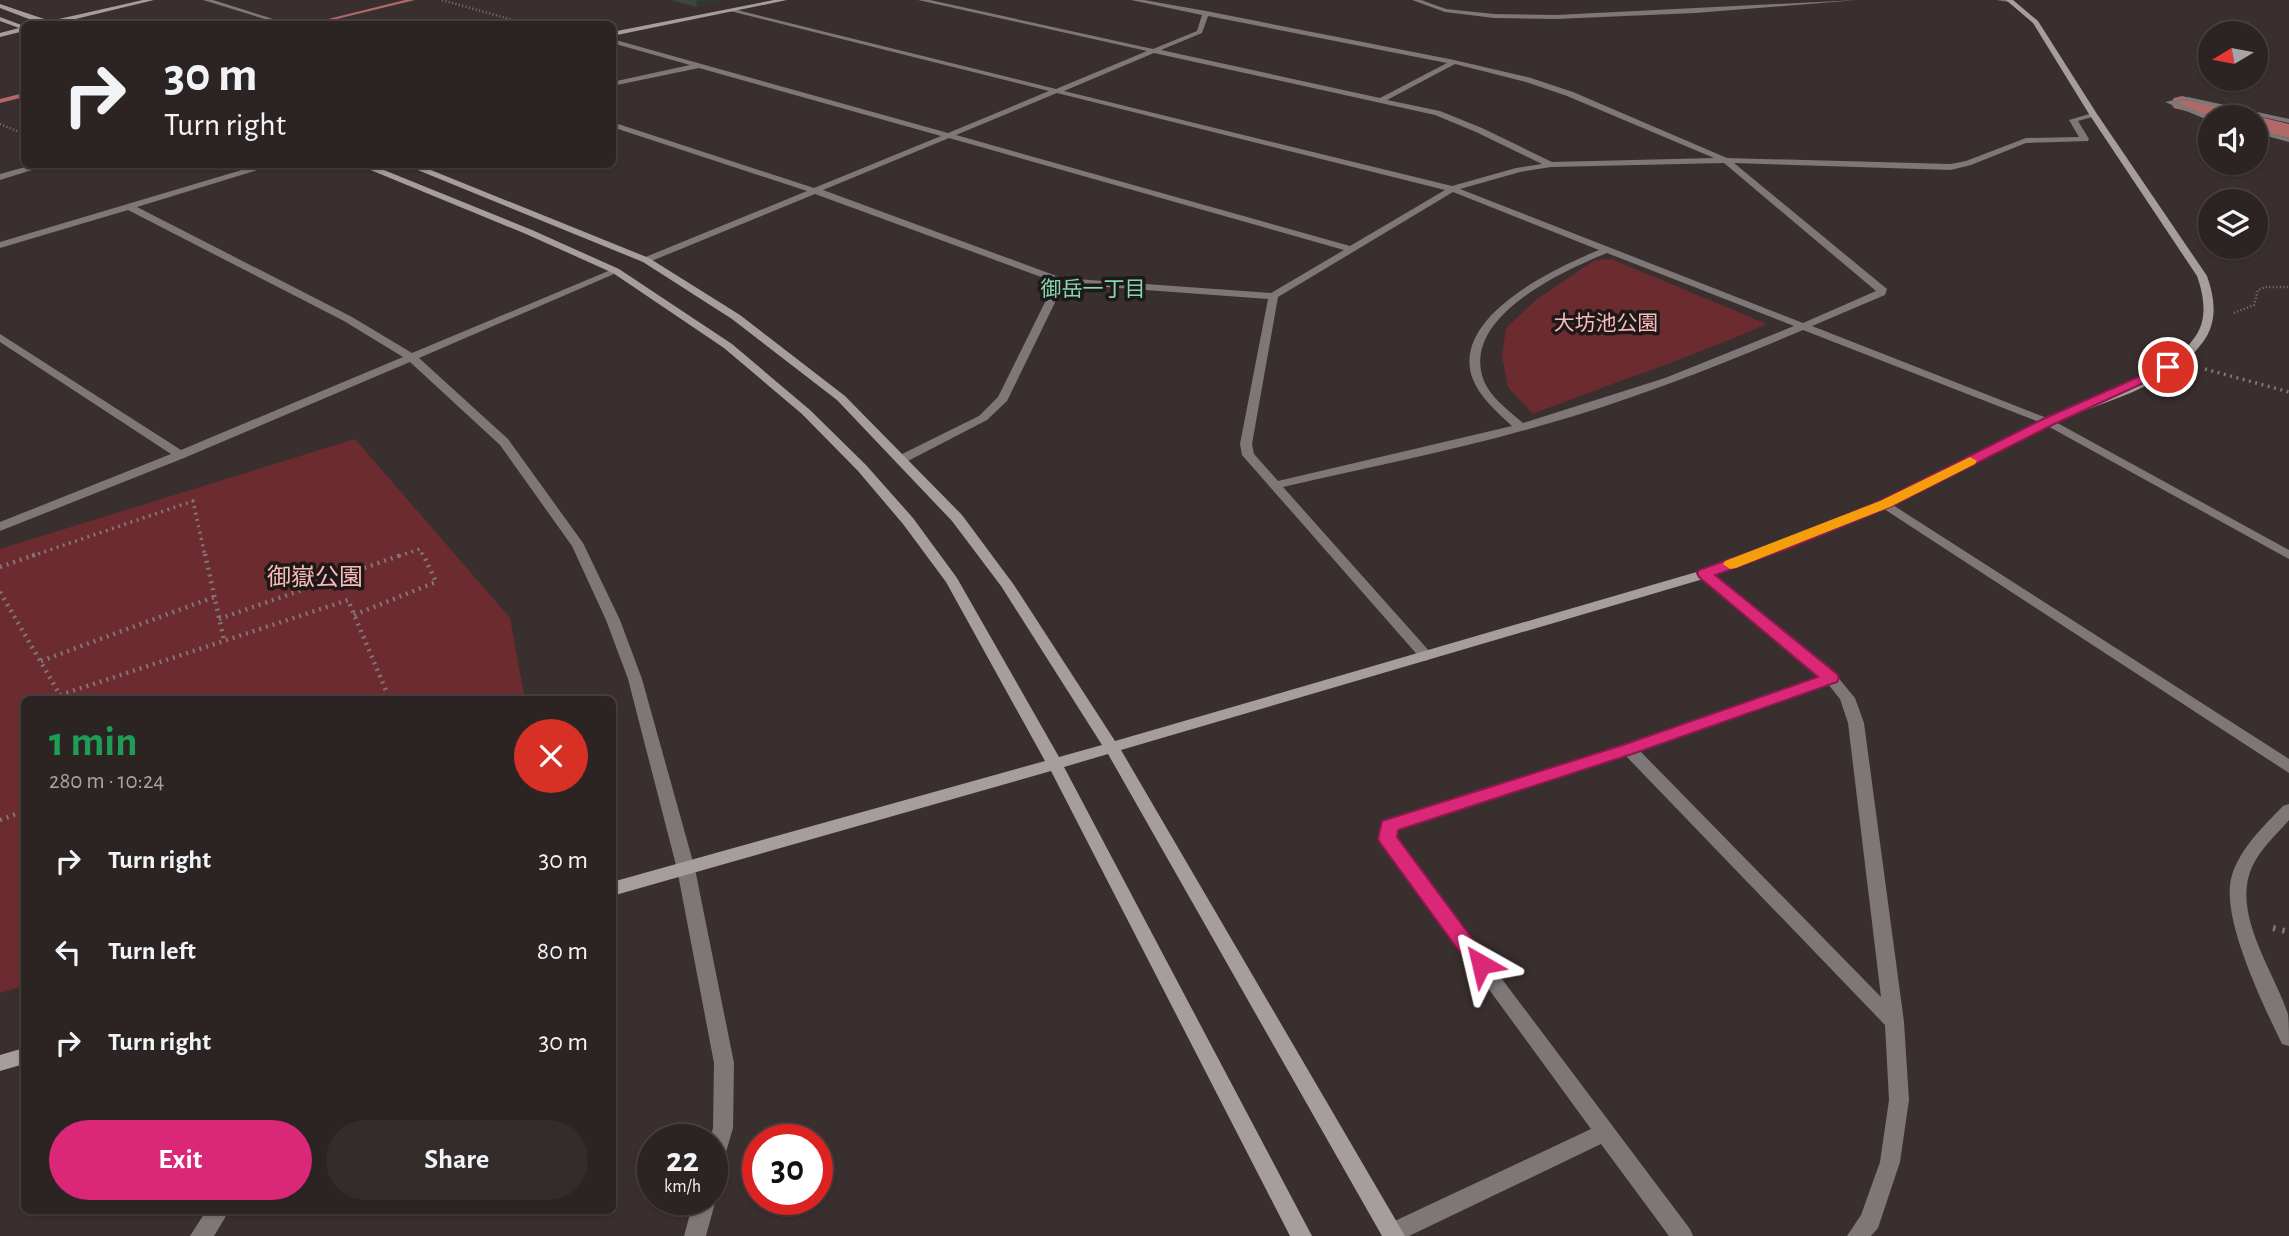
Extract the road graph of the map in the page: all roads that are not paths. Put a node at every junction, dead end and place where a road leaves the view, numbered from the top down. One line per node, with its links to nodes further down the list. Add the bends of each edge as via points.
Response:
1 (150, 0): 15 (street)
2 (206, 0): 16 (street)
3 (784, 0): 11 (street)
4 (921, 0): 22 (street)
5 (1134, 0): 12 (street)
6 (1415, 0): 7 (street, via 1433,8 1504,16)
7 (1855, 0)
8 (1999, 0): 9 (street)
9 (2009, 0): 29 (street, via 2036,22)
10 (0, 6): 14 (street)
11 (733, 11): 19 (street); 26 (street)
12 (1206, 13): 22 (street, via 1200,32); 23 (street)
13 (0, 19): 17 (street)
14 (41, 21)
15 (62, 21)
16 (276, 21)
17 (21, 27)
18 (21, 29): 20 (street)
19 (616, 33)
20 (0, 35)
21 (616, 42): 24 (street)
22 (1152, 50): 26 (street); 27 (street)
23 (1454, 62): 27 (street); 37 (street, via 1570,94)
24 (699, 65): 25 (street); 35 (street)
25 (616, 83)
26 (1054, 90): 35 (street); 44 (street)
27 (1383, 99): 38 (street, via 1437,113)
28 (2216, 105): 30 (street, via 2188,99 2169,102)
29 (2093, 114): 37 (street, via 2073,120 2085,139 2022,141 1964,166); 57 (street, via 2197,266 2209,308 2201,335 2177,360)
30 (2198, 114)
31 (2268, 116): 32 (street)
32 (2289, 121)
33 (616, 125): 45 (street)
34 (2268, 134): 36 (street)
35 (948, 135): 45 (street); 48 (street)
36 (2289, 140)
37 (1726, 160): 38 (street); 54 (street, via 1882,289)
38 (1551, 165): 44 (street)
39 (33, 168): 43 (street)
40 (260, 168): 46 (street)
41 (370, 168): 51 (street)
42 (417, 168): 50 (street)
43 (0, 177)
44 (1452, 189): 48 (street); 49 (street)
45 (816, 191): 50 (street); 52 (street)
46 (130, 207): 47 (street); 56 (street, via 348,319)
47 (0, 245)
48 (1351, 248): 53 (street)
49 (1608, 249): 54 (street); 58 (street, via 1577,261 1521,296 1490,320 1481,336 1475,371 1491,401)
50 (646, 260): 60 (street, via 775,345 841,398)
51 (615, 271): 56 (street); 70 (street, via 728,346 806,412 862,468 952,581)
52 (1061, 281): 53 (street); 60 (street, via 1003,399 984,418)
53 (1273, 296): 61 (street, via 1246,444 1248,455)
54 (1805, 326): 57 (street); 58 (street, via 1619,398)
55 (0, 337): 59 (street)
56 (412, 358): 59 (street); 73 (street, via 504,442 578,546 635,679)
57 (2048, 422): 62 (street); 64 (street)
58 (1520, 427): 61 (street)
59 (180, 455): 63 (street)
60 (902, 459): 68 (street, via 957,518 1007,585)
61 (1274, 486): 66 (street)
62 (1885, 504): 65 (street); 71 (street)
63 (0, 527)
64 (2289, 555)
65 (1704, 573): 66 (street); 67 (street)
66 (1426, 656): 68 (street)
67 (1831, 678): 69 (street); 75 (street, via 1847,698 1856,723)
68 (1112, 748): 70 (street); 83 (street)
69 (1629, 749): 75 (street); 80 (street, via 1389,826 1388,839)
70 (1055, 764): 73 (street); 86 (street)
71 (2289, 767)
72 (2289, 810): 76 (street, via 2251,852 2238,885 2241,921)
73 (686, 869): 74 (street); 79 (street, via 724,1063)
74 (616, 888)
75 (1894, 1021): 88 (street, via 1899,1100 1890,1162 1870,1221)
76 (2289, 1038)
77 (21, 1057): 78 (street)
78 (0, 1063)
79 (723, 1124)
80 (1605, 1132): 83 (street); 87 (street)
81 (216, 1214): 84 (street)
82 (701, 1215): 85 (street)
83 (1393, 1234)
84 (201, 1236)
85 (695, 1236)
86 (1301, 1236)
87 (1682, 1236)
88 (1858, 1236)

